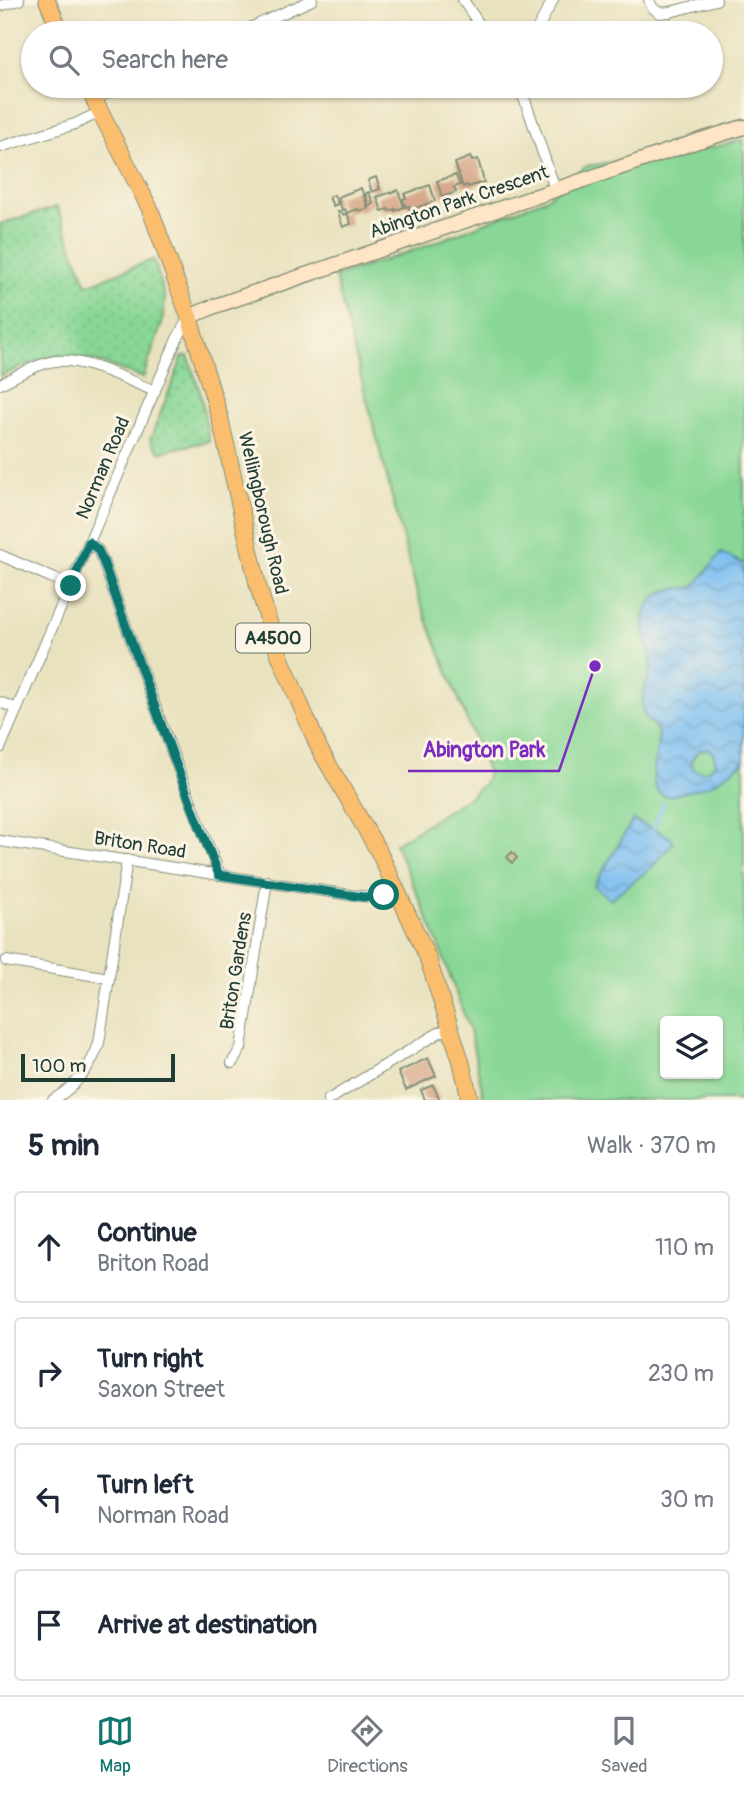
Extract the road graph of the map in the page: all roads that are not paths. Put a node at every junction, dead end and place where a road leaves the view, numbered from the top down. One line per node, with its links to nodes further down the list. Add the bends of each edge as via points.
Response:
1 (19, 0): 8 (street)
2 (47, 0): 9 (main road)
3 (312, 0): 10 (street)
4 (463, 0): 11 (street)
5 (553, 0): 12 (street)
6 (649, 0): 7 (street, via 659,13)
7 (716, 0)
8 (0, 5)
9 (56, 21)
10 (266, 21)
11 (477, 21)
12 (542, 21)
13 (524, 98): 17 (street)
14 (94, 99): 16 (street, via 75,124); 18 (main road, Wellingborough Road / A4500, via 150,209)
15 (744, 127): 17 (street, Abington Park Crescent)
16 (0, 147)
17 (555, 190): 18 (street, Abington Park Crescent)
18 (188, 317): 20 (street, Norman Road); 31 (main road, Wellingborough Road / A4500, via 220,418 258,586 278,652 320,750)
19 (0, 384): 20 (street, via 40,365 66,360)
20 (155, 391): 21 (street, Norman Road)
21 (89, 542): 23 (street, Norman Road); 29 (street, via 103,561)
22 (0, 555): 23 (street)
23 (71, 586): 25 (street, Norman Road)
24 (0, 702): 25 (street)
25 (17, 709): 26 (street, Norman Road)
26 (0, 748)
27 (0, 841): 28 (street, Briton Road)
28 (127, 860): 29 (street, Briton Road); 33 (street)
29 (219, 875): 30 (street, Briton Road)
30 (267, 881): 31 (street, Briton Road, via 364,897); 35 (street, Briton Gardens, via 241,1048)
31 (398, 890): 34 (main road, Wellingborough Road / A4500)
32 (6, 961): 33 (street)
33 (109, 978): 36 (street, via 96,1052 80,1079)
34 (451, 1028): 37 (street); 38 (main road, Wellingborough Road / A4500)
35 (232, 1062)
36 (52, 1100)
37 (328, 1100)
38 (470, 1100)

